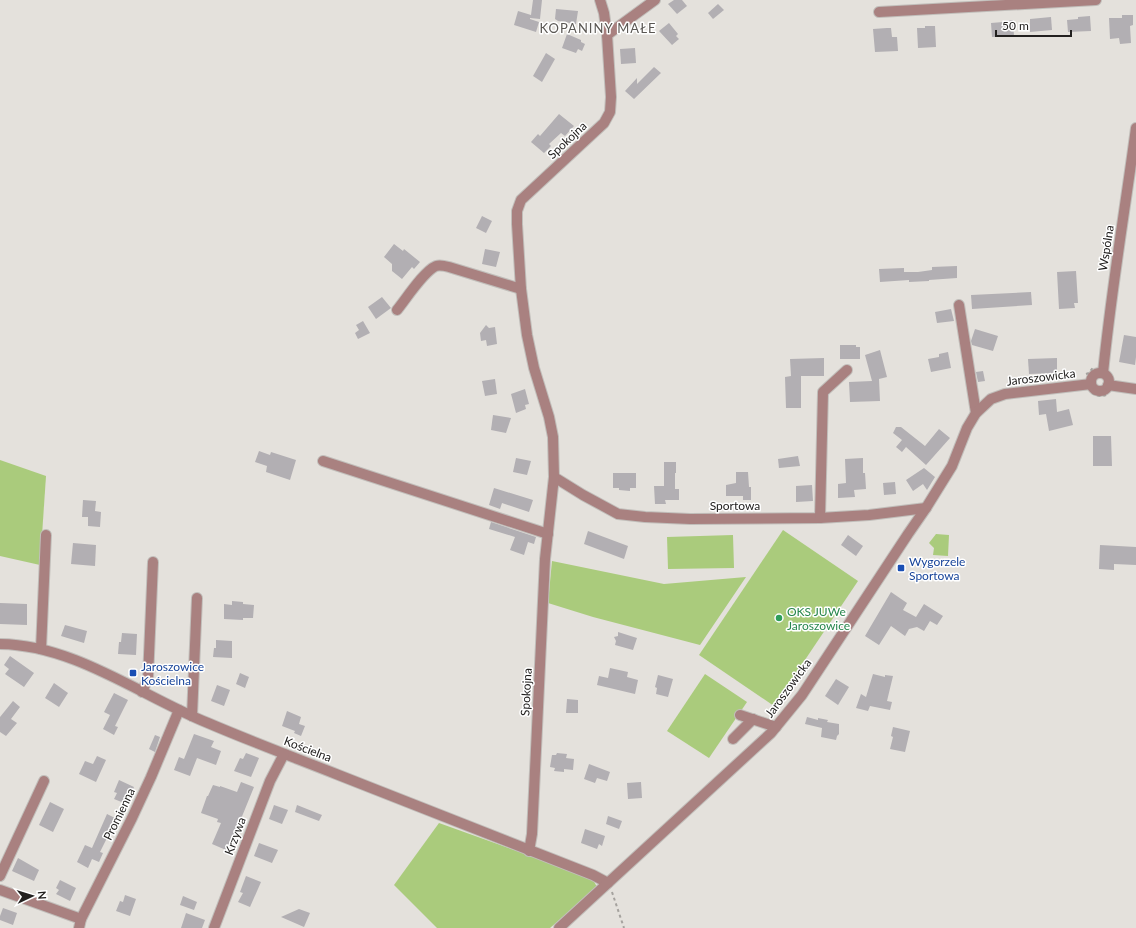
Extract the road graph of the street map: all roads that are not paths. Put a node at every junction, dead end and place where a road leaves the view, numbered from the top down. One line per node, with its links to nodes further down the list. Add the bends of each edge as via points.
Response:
1 (600, 0): 5 (street, Spokojna)
2 (655, 0): 5 (street)
3 (1096, 0): 4 (street)
4 (879, 12)
5 (607, 35): 7 (street, Spokojna, via 610,112 604,123 522,200 517,212)
6 (1136, 128): 11 (street, Wspólna)
7 (520, 289): 9 (street, via 438,265 418,283); 17 (street, Spokojna, via 534,368 553,437)
8 (959, 305): 15 (street)
9 (398, 310)
10 (847, 370): 19 (street, via 823,392)
11 (1103, 373): 12 (street, via 1094,376); 13 (street, via 1108,378)
12 (1091, 384): 13 (street, via 1094,389 1100,391); 15 (street, Jaroszowicka, via 1005,394 991,399)
13 (1108, 385): 14 (street)
14 (1136, 390)
15 (976, 413): 18 (street, Jaroszowicka, via 967,428 952,466)
16 (323, 461): 20 (street)
17 (554, 477): 19 (street, Sportowa, via 618,514 667,518); 20 (street, Spokojna)
18 (926, 508): 19 (street, Sportowa); 31 (street, Jaroszowicka, via 802,695)
19 (820, 518)
20 (548, 534): 35 (street, Spokojna)
21 (46, 535): 25 (street)
22 (153, 562): 26 (street, via 148,678)
23 (197, 598): 29 (street)
24 (0, 644): 25 (street, Kościelna)
25 (41, 649): 26 (street, Kościelna, via 73,658)
26 (142, 692): 27 (street, Kościelna)
27 (179, 710): 29 (street, Kościelna); 39 (street, Promienna, via 151,777)
28 (740, 715): 30 (street)
29 (192, 716): 33 (street, Kościelna)
30 (753, 719): 31 (street); 32 (street)
31 (776, 727): 37 (street, Jaroszowicka)
32 (733, 739)
33 (284, 754): 35 (street, Kościelna); 40 (street, Krzywa, via 270,780)
34 (44, 781): 36 (street)
35 (529, 851): 37 (street, Kościelna)
36 (0, 876)
37 (608, 883): 41 (street, Jaroszowicka)
38 (0, 890): 39 (street)
39 (80, 924)
40 (214, 928)
41 (559, 928)

